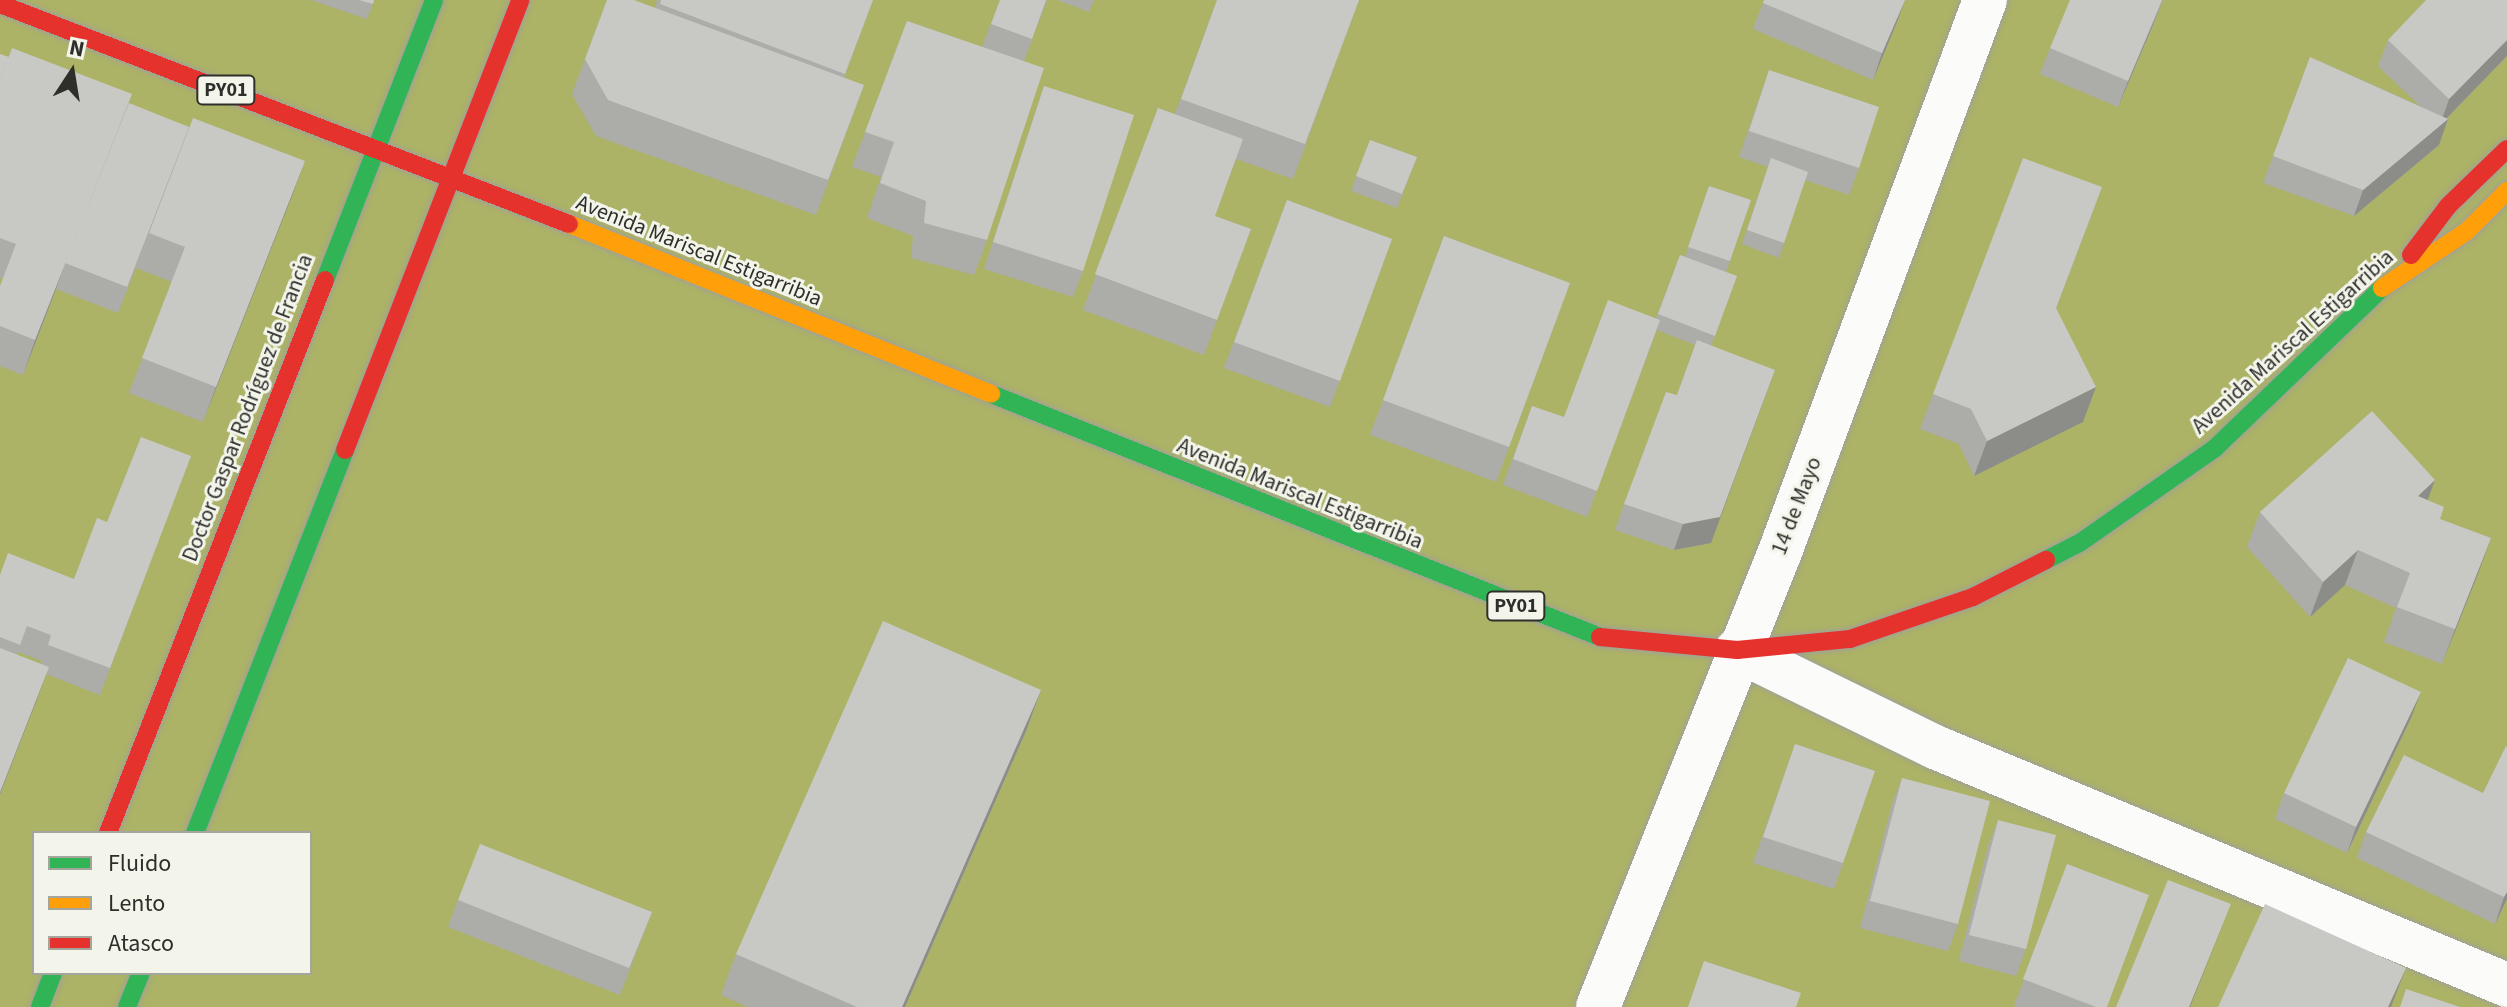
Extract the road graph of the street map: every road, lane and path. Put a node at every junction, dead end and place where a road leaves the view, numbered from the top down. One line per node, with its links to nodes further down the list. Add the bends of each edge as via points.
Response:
1 (434, 0): 5 (main road, Doctor Gaspar Rodríguez de Francia)
2 (520, 0): 7 (main road)
3 (1985, 0): 10 (street, 14 de Mayo, via 1780,552)
4 (0, 4): 5 (main road, Avenida Mariscal Estigarribia / PY01)
5 (376, 147): 7 (main road, Avenida Mariscal Estigarribia / PY01); 11 (main road, Doctor Gaspar Rodríguez de Francia)
6 (2507, 149): 9 (main road, via 2448,206)
7 (452, 177): 10 (main road, Avenida Mariscal Estigarribia / PY01, via 1595,637); 12 (main road)
8 (2507, 191): 9 (main road, Avenida Mariscal Estigarribia / PY01, via 2467,231)
9 (2395, 276): 10 (main road, Avenida Mariscal Estigarribia / PY01, via 2215,448 2081,542 1973,597 1850,639)
10 (1737, 650): 15 (street, via 1935,747); 18 (street, 14 de Mayo)
11 (109, 831)
12 (196, 831)
13 (52, 975): 16 (main road)
14 (140, 975): 17 (main road)
15 (2507, 985)
16 (40, 1007)
17 (127, 1007)
18 (1598, 1007)

